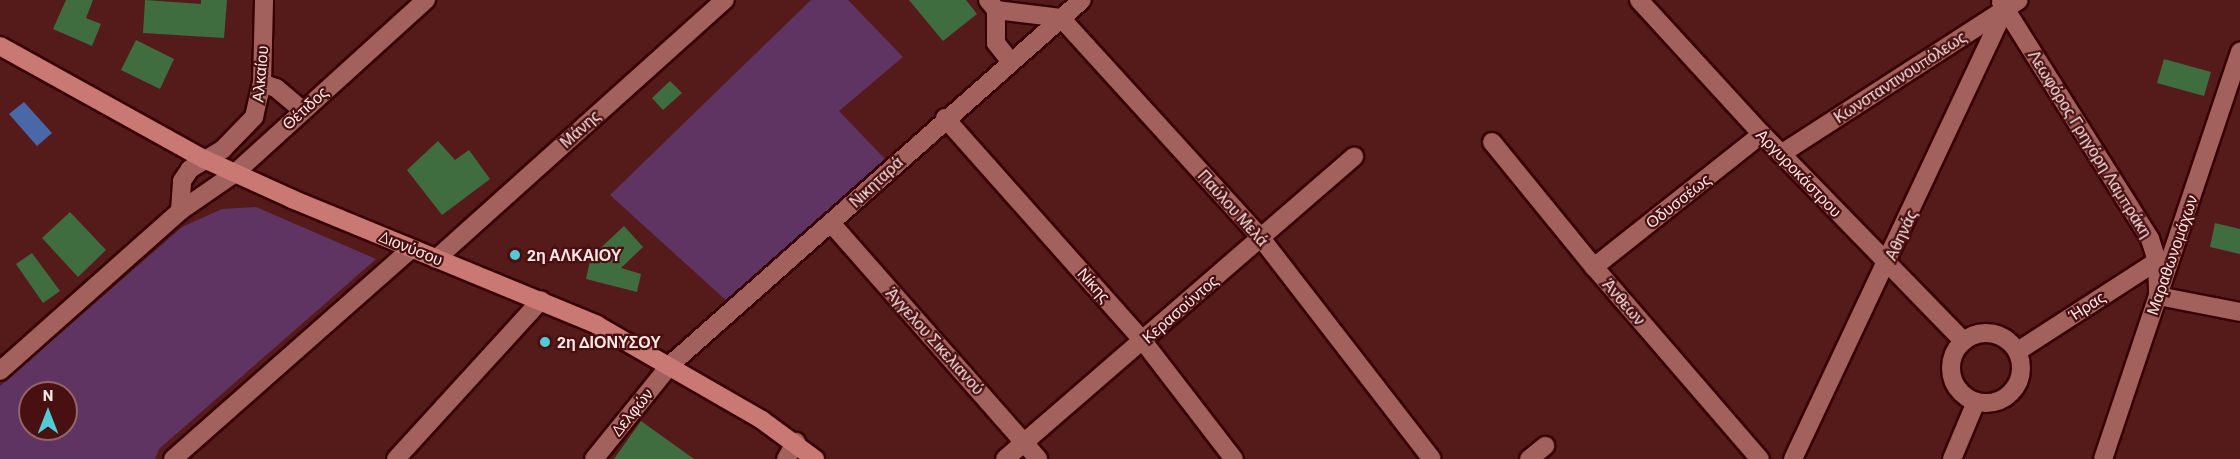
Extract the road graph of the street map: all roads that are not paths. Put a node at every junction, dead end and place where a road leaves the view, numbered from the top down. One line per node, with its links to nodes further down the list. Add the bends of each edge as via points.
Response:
1 (264, 0): 12 (street, Αλκαίου)
2 (426, 0): 13 (street, Θέτιδος)
3 (725, 0): 25 (street, Μάνης)
4 (1082, 0): 8 (street, Νικηταρά)
5 (1639, 0): 15 (street, Αργυροκάστρου)
6 (2008, 3): 17 (street, Κωνσταντινουπόλεως); 26 (street, Λεωφόρος Γρηγόρη Λαμπράκη, via 2143,227); 27 (street, Αθηνάς)
7 (992, 5): 8 (street); 11 (street, via 996,43)
8 (1061, 18): 11 (street, Νικηταρά); 23 (street, Παύλου Μελά)
9 (2, 51): 19 (main road, Διονύσου)
10 (2240, 51): 29 (street, Μαραθωνομάχων)
11 (1011, 62): 14 (street, Νικηταρά)
12 (262, 83): 13 (street, via 276,88); 19 (street, Αλκαίου, via 249,124 223,149)
13 (302, 110): 20 (street, Θέτιδος)
14 (945, 118): 22 (street, Νικηταρά); 32 (street, Νίκης)
15 (1762, 134): 17 (street, Αργυροκάστρου); 28 (street, Οδυσσέως)
16 (1492, 142): 28 (street, Άνθεων)
17 (1781, 154): 27 (street, Αργυροκάστρου)
18 (1354, 157): 23 (street, Κερασούντος)
19 (204, 159): 20 (main road, Διονύσου); 21 (street, via 182,181)
20 (235, 173): 21 (street, Θέτιδος, via 213,192); 24 (main road, Διονύσου)
21 (180, 211): 36 (street, Θέτιδος)
22 (831, 223): 35 (street, Νικηταρά); 39 (street, Άγγελου Σικελιανού)
23 (1261, 238): 32 (street, Κερασούντος); 49 (street, Παύλου Μελά)
24 (411, 249): 25 (main road, Διονύσου); 41 (street)
25 (436, 259): 30 (main road, Διονύσου)
26 (2157, 261): 29 (street, Λεωφόρος Γρηγόρη Λαμπράκη); 34 (street, Ήρας)
27 (1887, 265): 33 (street, Αργυροκάστρου); 52 (street, Αθηνάς)
28 (1594, 267): 51 (street, Άνθεων)
29 (2158, 296): 31 (street); 54 (street, Μαραθωνομάχων)
30 (541, 300): 35 (main road, Διονύσου); 42 (street)
31 (2240, 312)
32 (1143, 341): 39 (street, Κερασούντος); 48 (street, Νίκης)
33 (1963, 341): 34 (street, via 1993,333); 37 (street, via 1953,357 1951,376 1960,392)
34 (2018, 351): 37 (street, via 2022,369 2011,394 1995,403)
35 (670, 365): 38 (main road, Διονύσου); 43 (street, Δελφών)
36 (0, 371)
37 (1976, 402): 53 (street)
38 (796, 442): 44 (street); 45 (main road, Διονύσου)
39 (1025, 442): 46 (street, Κερασούντος); 47 (street, Άγγελου Σικελιανού)
40 (1545, 446): 50 (street)
41 (173, 459)
42 (396, 459)
43 (594, 459)
44 (786, 459)
45 (815, 459)
46 (1005, 459)
47 (1038, 459)
48 (1234, 459)
49 (1432, 459)
50 (1529, 459)
51 (1761, 459)
52 (1793, 459)
53 (1952, 459)
54 (2103, 459)

